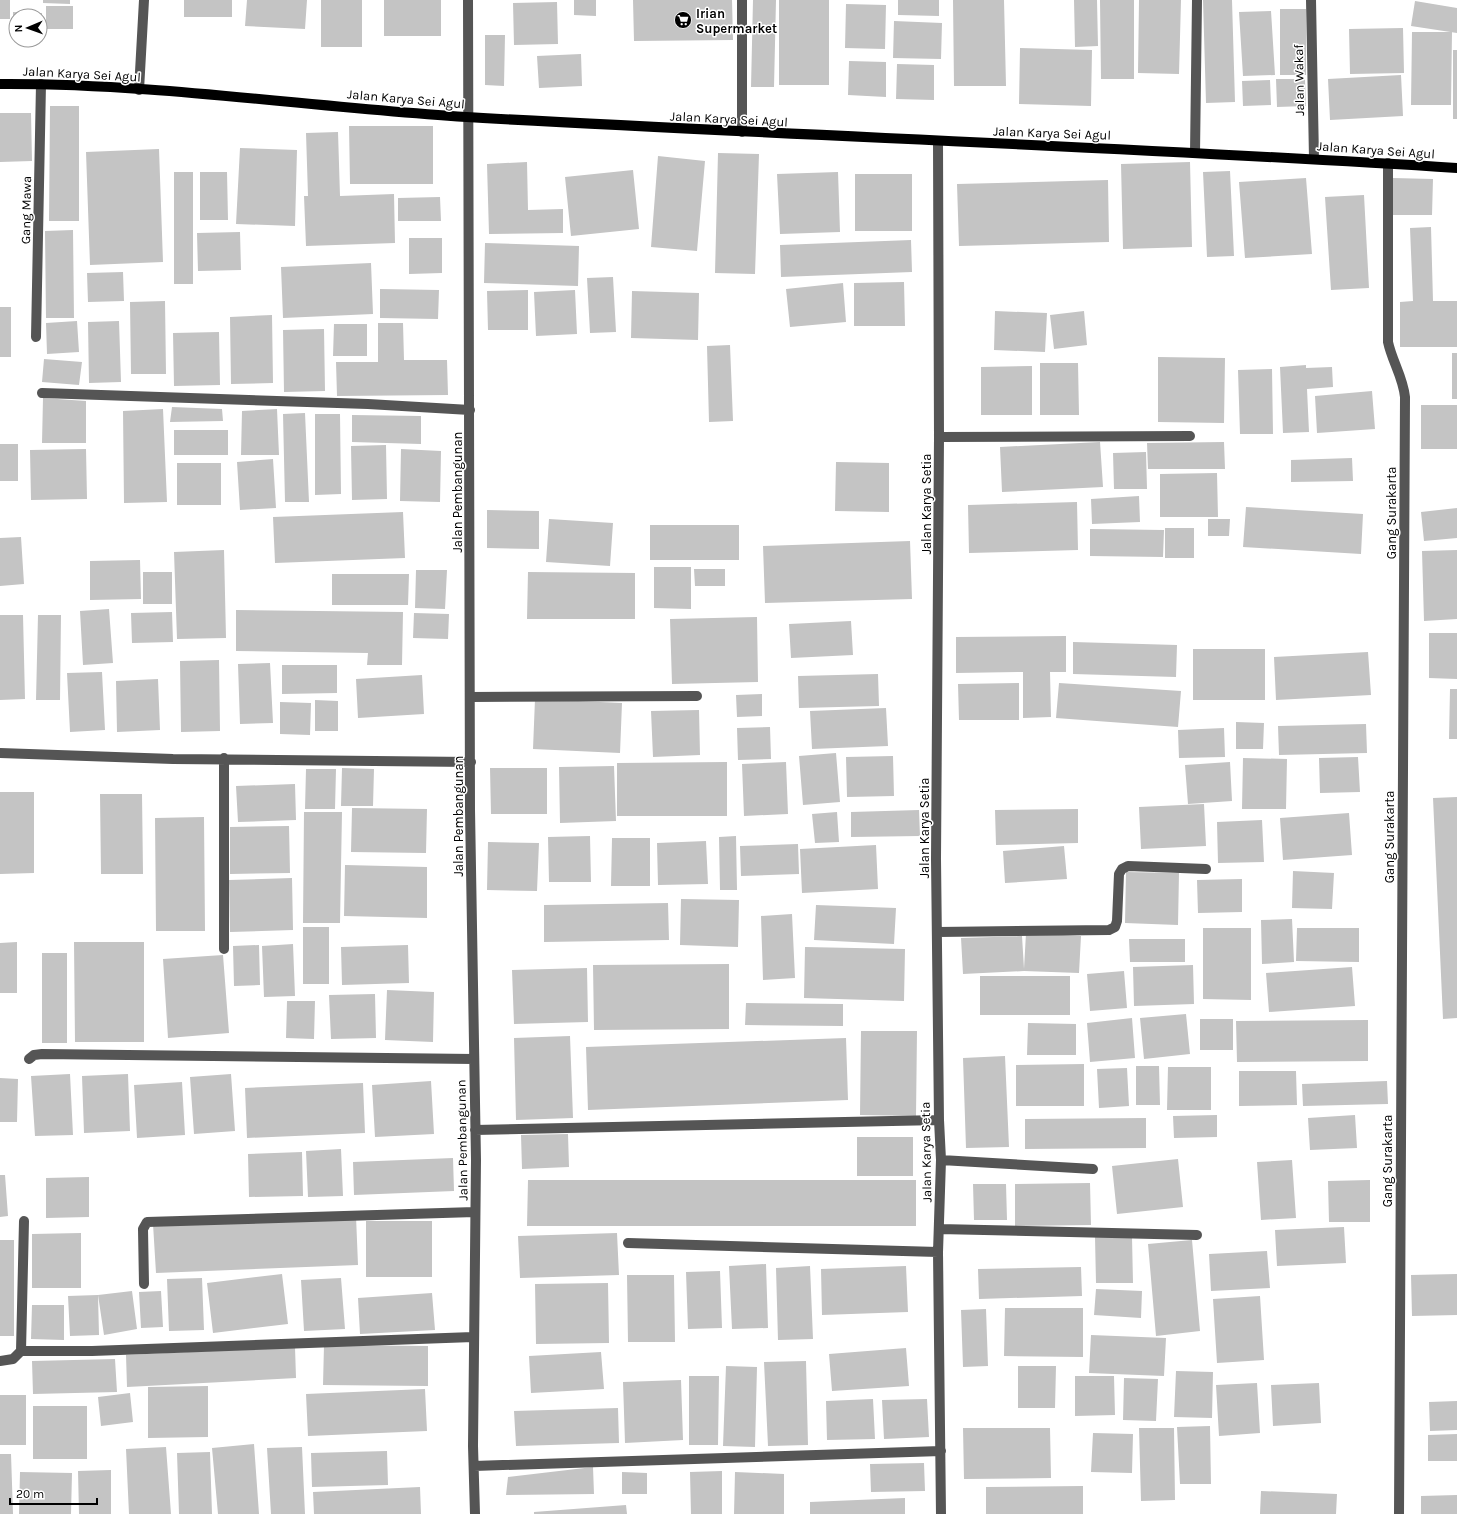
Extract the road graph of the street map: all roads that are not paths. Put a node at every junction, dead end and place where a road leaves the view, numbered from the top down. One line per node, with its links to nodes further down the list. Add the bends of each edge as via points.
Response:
1 (144, 0): 8 (street)
2 (468, 0): 9 (street, Jalan Pembangunan)
3 (742, 0): 10 (street)
4 (1198, 0): 12 (street)
5 (1311, 0): 13 (street, Jalan Wakaf)
6 (0, 84): 7 (main road, Jalan Karya Sei Agul)
7 (41, 84): 8 (main road, Jalan Karya Sei Agul); 16 (street, Gang Mawa)
8 (139, 90): 9 (main road, Jalan Karya Sei Agul)
9 (468, 117): 10 (main road, Jalan Karya Sei Agul); 18 (street, Jalan Pembangunan)
10 (742, 132): 11 (main road, Jalan Karya Sei Agul)
11 (938, 141): 12 (main road, Jalan Karya Sei Agul); 20 (street, Jalan Karya Setia)
12 (1195, 153): 13 (main road, Jalan Karya Sei Agul)
13 (1314, 159): 14 (main road, Jalan Karya Sei Agul)
14 (1388, 163): 15 (main road, Jalan Karya Sei Agul); 49 (street, Gang Surakarta, via 1388,342 1391,358 1403,382 1405,397)
15 (1457, 168)
16 (36, 337)
17 (42, 393): 18 (street)
18 (470, 410): 22 (street, Jalan Pembangunan)
19 (1190, 436): 20 (street)
20 (939, 437): 27 (street, Jalan Karya Setia, via 936,851)
21 (697, 696): 22 (street)
22 (470, 697): 25 (street, Jalan Pembangunan)
23 (0, 753): 24 (street, via 173,759)
24 (224, 758): 25 (street); 28 (street)
25 (470, 762): 30 (street, Jalan Pembangunan)
26 (1206, 869): 27 (street, via 1128,866 1122,869 1119,874 1117,921 1115,927 1109,930)
27 (938, 932): 31 (street, Jalan Karya Setia)
28 (224, 949)
29 (29, 1059): 30 (street, via 42,1054)
30 (474, 1060): 32 (street, Jalan Pembangunan)
31 (939, 1120): 32 (street); 33 (street, Jalan Karya Setia)
32 (475, 1130): 35 (street, Jalan Pembangunan)
33 (941, 1160): 34 (street); 37 (street, Jalan Karya Setia)
34 (1093, 1169)
35 (475, 1212): 41 (street, via 147,1222 142,1229); 42 (street, Jalan Pembangunan)
36 (24, 1221): 43 (street)
37 (939, 1229): 38 (street); 40 (street, Jalan Karya Setia)
38 (1197, 1235)
39 (628, 1243): 40 (street)
40 (938, 1252): 45 (street, Jalan Karya Setia)
41 (144, 1284)
42 (473, 1338): 43 (street, via 92,1351); 46 (street, Jalan Pembangunan)
43 (21, 1351): 44 (street, via 13,1359)
44 (0, 1361)
45 (941, 1451): 46 (street); 48 (street, Jalan Karya Setia)
46 (474, 1466): 47 (street, Jalan Pembangunan)
47 (475, 1514)
48 (941, 1514)
49 (1399, 1514)

